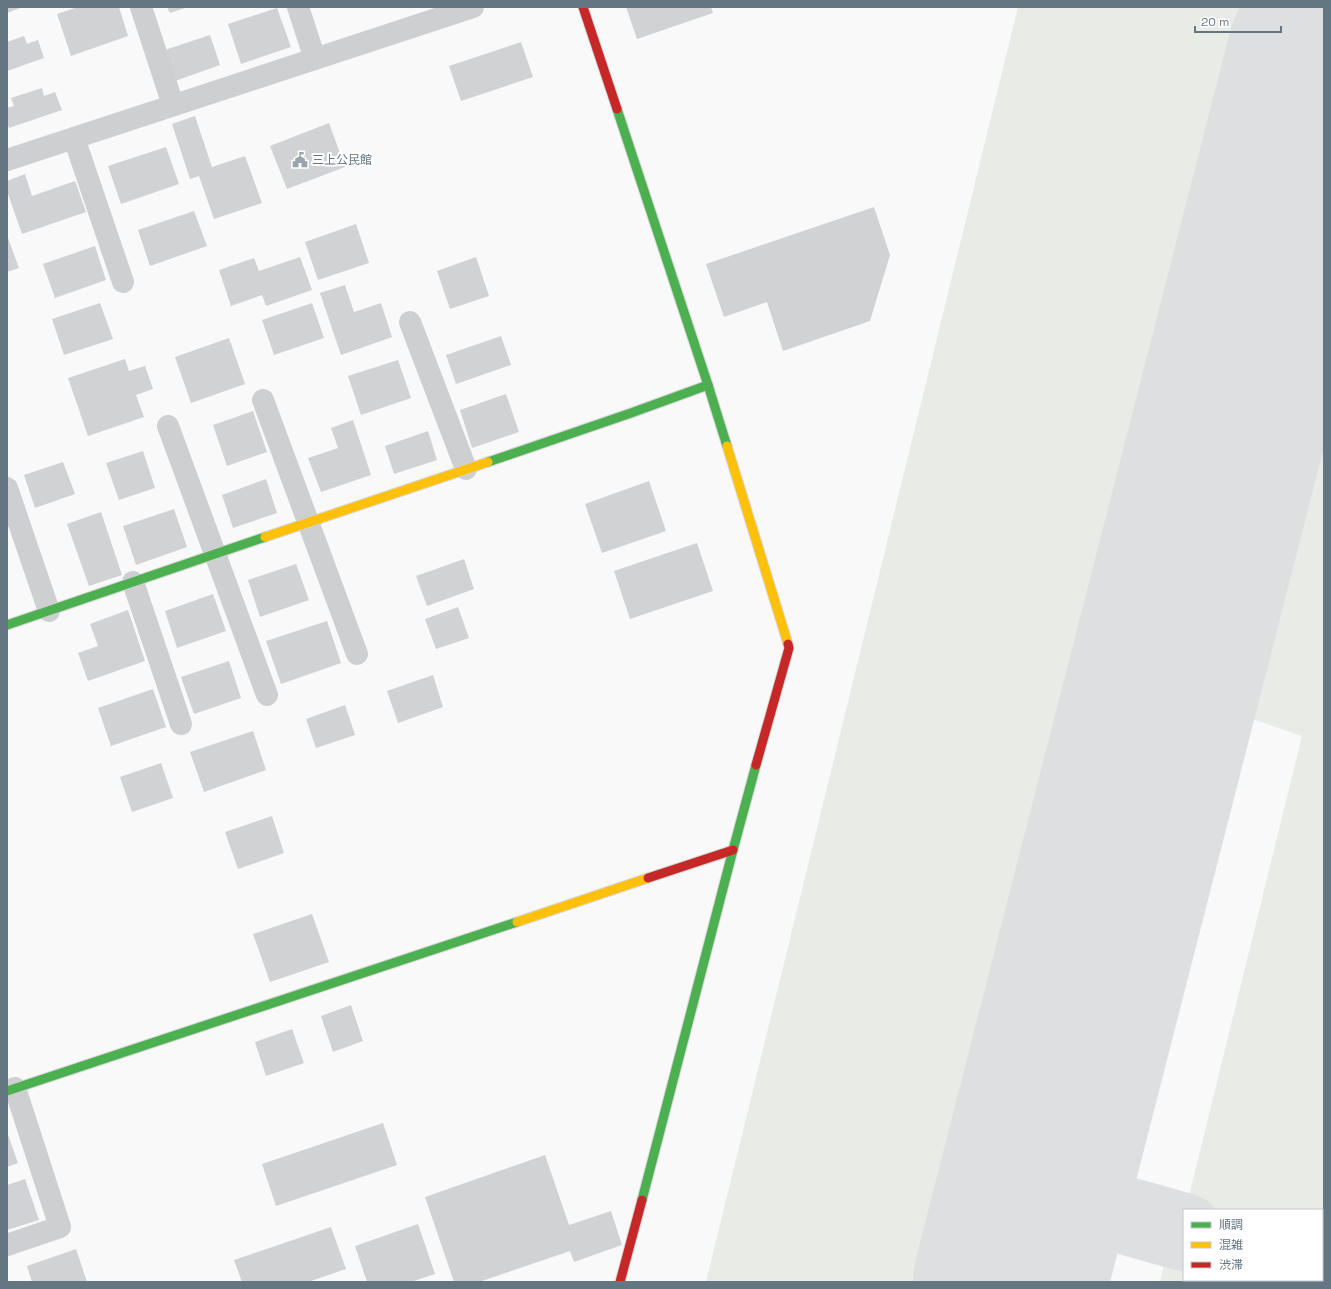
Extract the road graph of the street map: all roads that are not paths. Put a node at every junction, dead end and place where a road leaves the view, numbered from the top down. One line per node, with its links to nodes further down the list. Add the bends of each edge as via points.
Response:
1 (141, 7): 6 (street)
2 (298, 7): 5 (street)
3 (473, 7): 5 (street)
4 (582, 7): 11 (street)
5 (315, 59): 6 (street)
6 (173, 105): 7 (street)
7 (74, 138): 8 (street); 9 (street)
8 (7, 160)
9 (123, 282)
10 (410, 322): 14 (street)
11 (708, 385): 14 (street); 24 (street, via 789,648)
12 (263, 400): 16 (street)
13 (168, 426): 17 (street)
14 (466, 469): 16 (street)
15 (7, 488): 19 (street)
16 (308, 523): 17 (street); 21 (street)
17 (215, 554): 18 (street); 22 (street)
18 (133, 582): 19 (street); 23 (street)
19 (49, 611): 20 (street)
20 (7, 625)
21 (358, 654)
22 (267, 695)
23 (181, 724)
24 (733, 850): 25 (street); 27 (street)
25 (11, 1089): 26 (street, via 60,1227)
26 (7, 1245)
27 (620, 1282)

